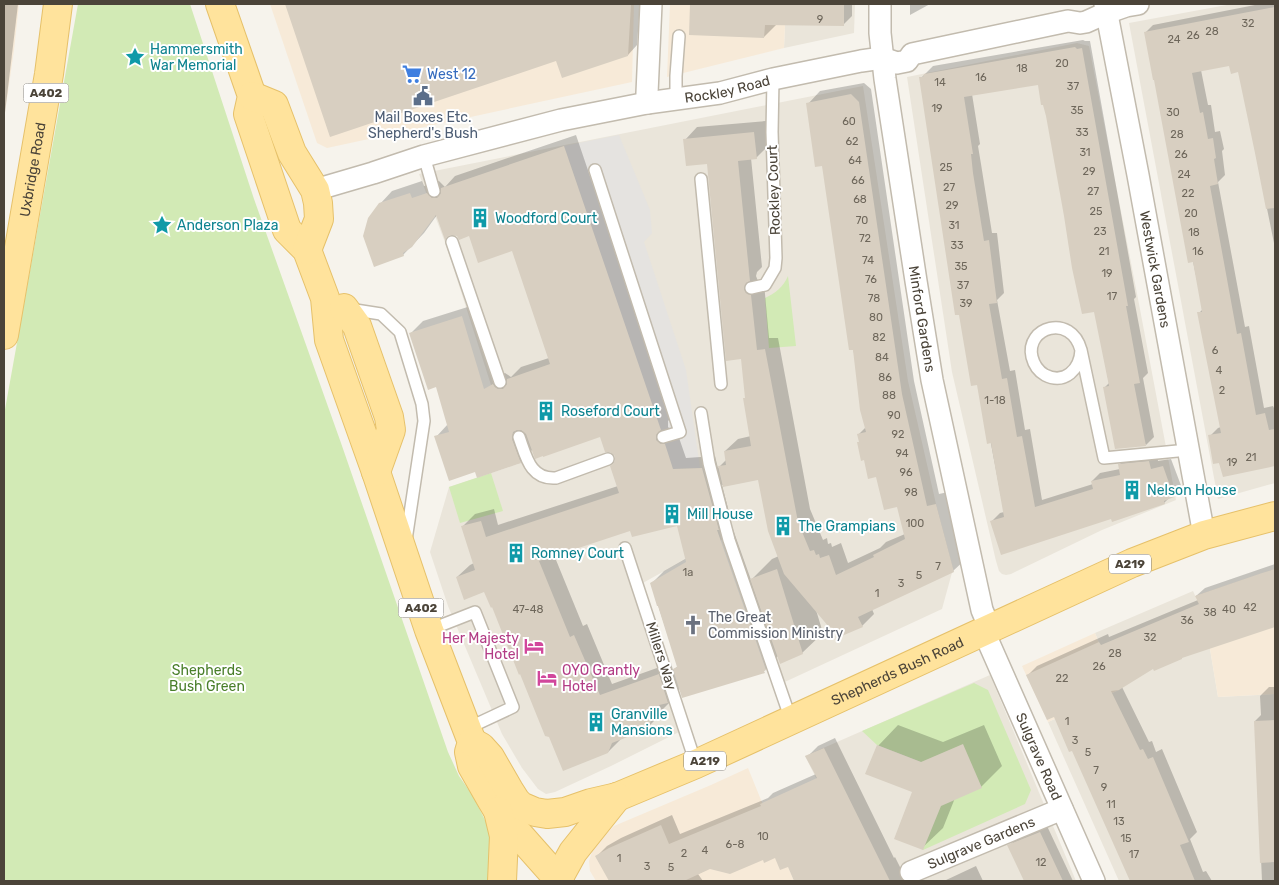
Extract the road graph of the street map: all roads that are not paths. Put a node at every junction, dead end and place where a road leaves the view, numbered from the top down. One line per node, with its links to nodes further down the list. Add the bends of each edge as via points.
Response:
1 (58, 4): 22 (main road, Uxbridge Road / A402)
2 (220, 4): 10 (main road, A402)
3 (651, 4): 12 (street)
4 (880, 4): 8 (street, Minford Gardens)
5 (1138, 4): 6 (street, Rockley Road)
6 (1106, 8): 8 (street, Rockley Road, via 1086,22 1068,21 912,54 907,61 897,64); 29 (street, Westwick Gardens)
7 (679, 36): 11 (lane)
8 (882, 58): 9 (street, Rockley Road); 36 (street, Minford Gardens, via 932,380)
9 (772, 78): 11 (street, Rockley Road, via 720,92); 20 (lane, Rockley Court, via 776,258 775,268 765,285)
10 (252, 96): 16 (main road, via 274,105 292,153); 19 (main road, A402, via 248,114 274,192 288,230)
11 (676, 99): 12 (street, Rockley Road)
12 (647, 102): 13 (street, Rockley Road, via 561,120)
13 (424, 156): 16 (street, Rockley Road); 17 (lane)
14 (595, 170): 28 (lane, via 680,432)
15 (701, 178): 25 (lane, via 716,292)
16 (315, 190): 19 (main road, via 319,219)
17 (434, 191)
18 (452, 242): 24 (lane)
19 (307, 250): 21 (main road, A402)
20 (751, 288)
21 (334, 304): 34 (main road, A402, via 329,340); 34 (lane, via 381,314 400,332 422,404 424,421)
22 (4, 336)
23 (1082, 350): 23 (lane, via 1073,372 1058,378 1043,374 1033,362 1031,353 1032,345 1042,331 1059,327 1074,335); 29 (lane, via 1104,458)
24 (500, 382)
25 (721, 384)
26 (700, 414): 37 (lane, via 729,540)
27 (519, 437): 30 (lane, via 528,464 542,477 556,478)
28 (663, 437)
29 (1188, 450): 32 (street, Westwick Gardens)
30 (608, 459)
31 (1275, 516): 32 (main road, Shepherds Bush Road / A219)
32 (1204, 535): 36 (main road, Shepherds Bush Road / A219, via 1132,563)
33 (625, 548): 39 (lane, Millers Way)
34 (404, 557): 35 (main road, A402)
35 (429, 630): 38 (main road, A402); 38 (lane, via 475,612 513,707)
36 (987, 631): 37 (main road, Shepherds Bush Road / A219); 41 (street, Sulgrave Road)
37 (791, 720): 39 (main road, Shepherds Bush Road / A219)
38 (469, 736): 40 (main road, A219, via 490,758 516,801 529,810 547,814 565,812); 42 (main road, A402, via 472,766)
39 (696, 764): 40 (main road, Shepherds Bush Road / A219)
40 (617, 797): 45 (main road, Shepherds Bush Road / A219, via 573,852)
41 (1062, 809): 43 (street, Sulgrave Gardens); 46 (street, Sulgrave Road)
42 (498, 812): 44 (main road, A402, via 504,836); 45 (main road, A402)
43 (913, 877)
44 (502, 881)
45 (558, 881)
46 (1094, 881)

